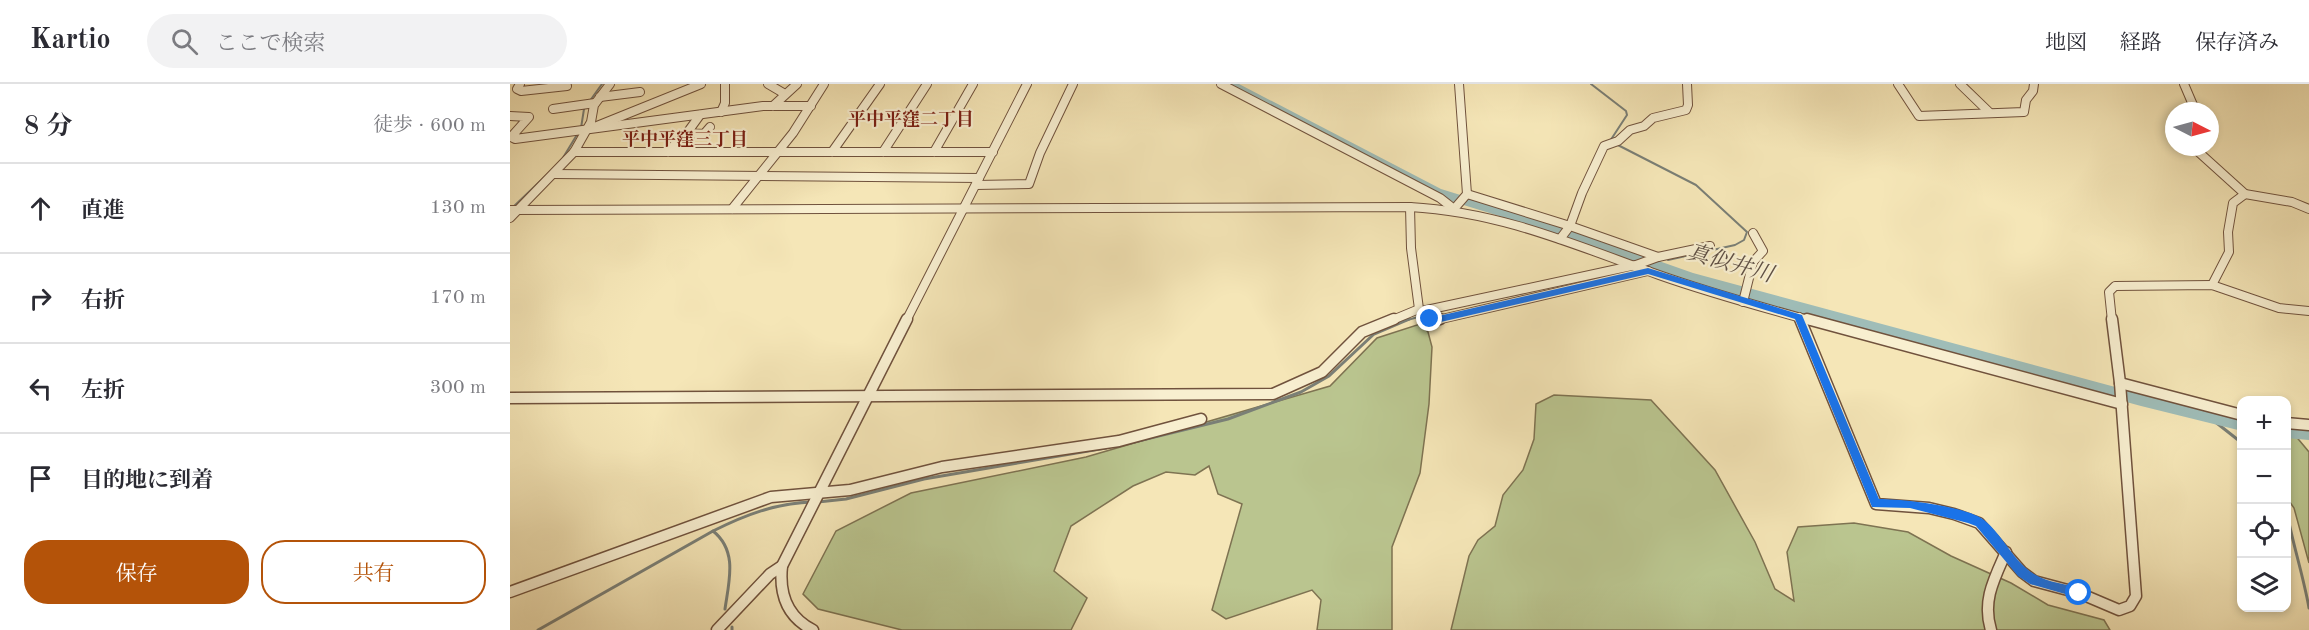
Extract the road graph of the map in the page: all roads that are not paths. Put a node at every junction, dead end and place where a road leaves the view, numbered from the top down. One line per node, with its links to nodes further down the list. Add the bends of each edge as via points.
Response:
1 (609, 84): 24 (street)
2 (701, 84): 35 (street)
3 (725, 84): 30 (street)
4 (768, 84): 22 (street)
5 (797, 84): 22 (street)
6 (824, 84): 28 (street)
7 (880, 84): 40 (street)
8 (927, 84): 41 (street)
9 (973, 84): 42 (street)
10 (1027, 84): 43 (street)
11 (1073, 84): 47 (street, via 1029,184)
12 (1221, 84): 52 (street)
13 (1459, 84): 49 (street)
14 (1687, 84): 56 (street, via 1686,110 1653,118 1611,144 1582,193)
15 (1898, 84): 31 (street, via 1919,116)
16 (1960, 84): 31 (street)
17 (2034, 84): 31 (street, via 2024,112)
18 (2184, 84): 25 (street)
19 (567, 86): 20 (street)
20 (519, 87): 23 (street)
21 (640, 92): 24 (street)
22 (785, 94): 27 (street)
23 (510, 95)
24 (598, 100): 29 (street); 35 (street)
25 (2192, 102)
26 (700, 106): 32 (street)
27 (773, 106): 28 (street); 30 (street)
28 (812, 106): 39 (street)
29 (553, 109)
30 (721, 112): 32 (street)
31 (1989, 112)
32 (698, 115): 35 (street); 36 (street)
33 (510, 116): 35 (street, via 529,117 511,139)
34 (710, 127): 36 (street, via 704,134)
35 (586, 130): 37 (street)
36 (688, 134): 38 (street)
37 (574, 152): 38 (street); 45 (street)
38 (668, 152): 39 (street)
39 (778, 152): 40 (street); 46 (street)
40 (832, 152): 41 (street)
41 (884, 152): 42 (street)
42 (934, 152): 43 (street)
43 (993, 152): 47 (street)
44 (2203, 156): 48 (street)
45 (554, 174): 46 (street); 55 (street)
46 (759, 176): 47 (street); 53 (street)
47 (977, 182): 51 (street)
48 (2245, 194): 54 (street); 63 (street, via 2233,203 2229,252)
49 (1467, 195): 52 (street); 56 (street)
50 (1410, 207): 51 (street); 52 (street); 66 (street, via 1411,248)
51 (964, 208): 53 (street); 69 (street)
52 (1455, 208): 58 (street)
53 (732, 209): 55 (street)
54 (2309, 209)
55 (512, 212)
56 (1569, 227): 58 (street); 60 (street)
57 (1753, 233): 64 (street, via 1763,251 1753,262)
58 (1561, 238): 61 (street)
59 (1710, 246): 60 (street)
60 (1656, 257): 61 (street)
61 (1638, 264): 62 (street); 66 (street)
62 (1648, 271): 64 (street); 66 (street, via 1432,321)
63 (2212, 285): 65 (street, via 2279,308); 68 (street, via 2115,286 2109,292)
64 (1743, 300): 67 (street)
65 (2309, 311)
66 (1423, 313): 69 (street, via 1362,332 1322,372 1273,394)
67 (1799, 317): 71 (street); 77 (street, via 1875,504 1910,504 1970,518 1980,523)
68 (2120, 385): 71 (street); 72 (street)
69 (867, 396): 70 (street); 76 (street)
70 (510, 398)
71 (2122, 402): 77 (street, via 2136,596 2130,606 2119,610 2079,593 2034,581)
72 (2237, 414)
73 (1201, 419): 76 (street, via 1119,441 956,465)
74 (2291, 423): 75 (street)
75 (2309, 425)
76 (814, 499): 78 (street); 79 (street, via 797,493 771,497)
77 (2006, 552): 82 (street, via 1985,607)
78 (782, 566): 80 (street); 81 (street, via 780,576 791,615)
79 (510, 592)
80 (719, 629)
81 (813, 630)
82 (1991, 630)

